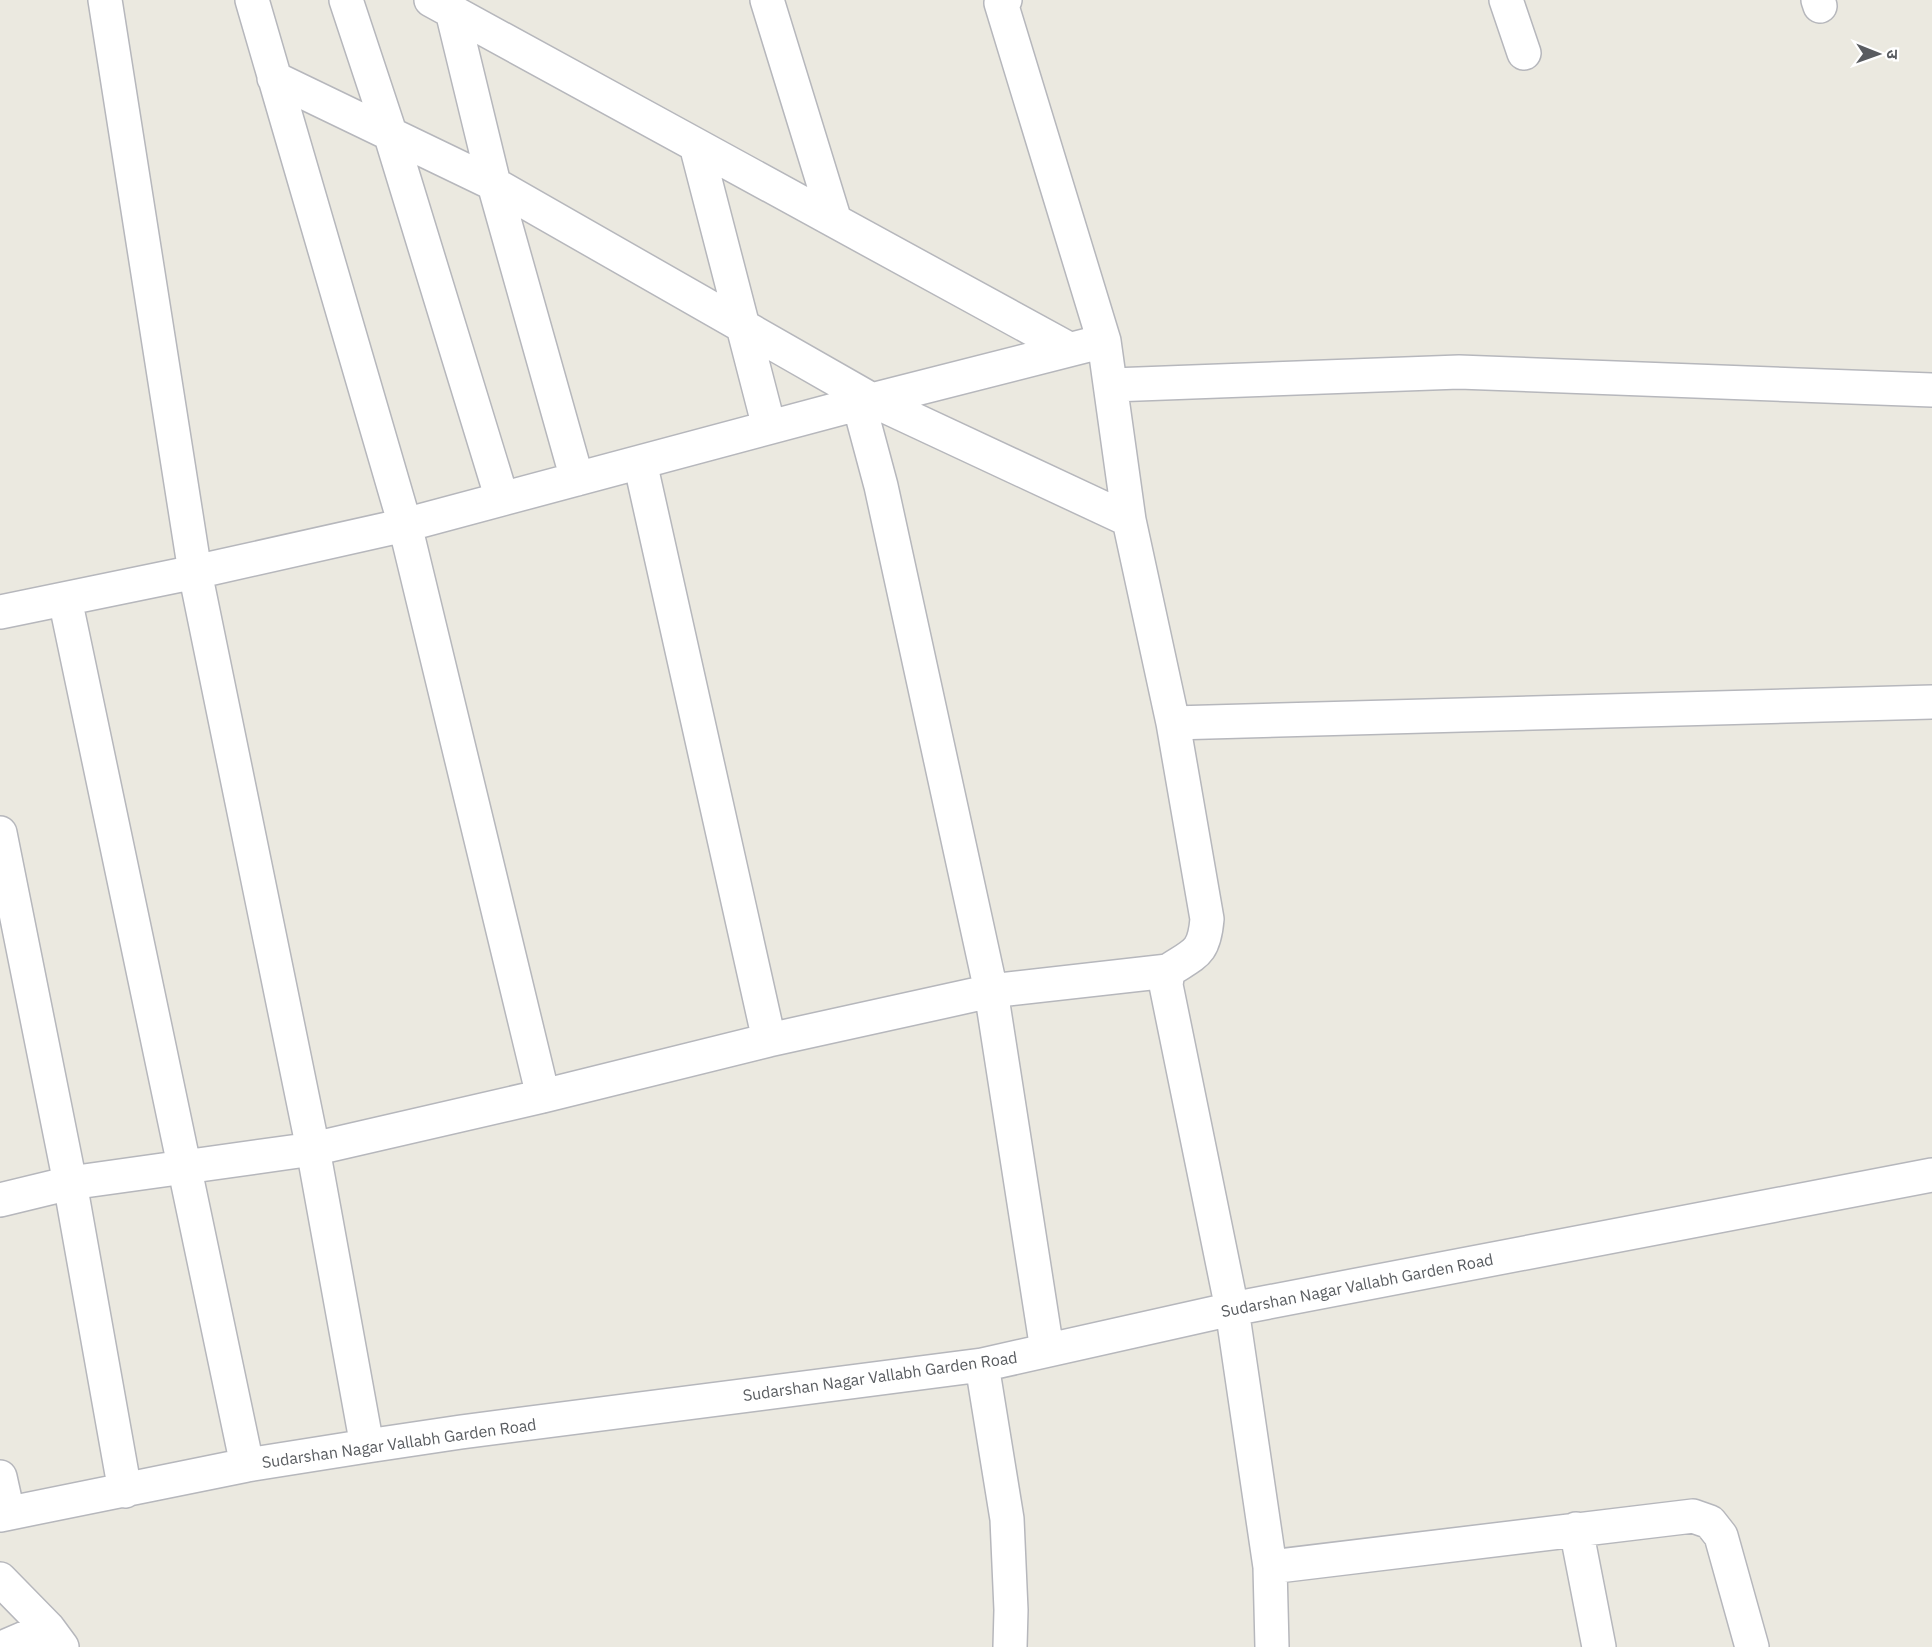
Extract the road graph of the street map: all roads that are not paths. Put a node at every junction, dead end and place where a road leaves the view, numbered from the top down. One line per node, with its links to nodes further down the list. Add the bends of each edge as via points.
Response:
1 (105, 0): 26 (street)
2 (252, 0): 9 (street)
3 (346, 0): 10 (street)
4 (767, 0): 13 (street)
5 (1506, 0): 8 (street)
6 (1002, 1): 15 (street)
7 (437, 3): 11 (street); 12 (street)
8 (1524, 53)
9 (274, 78): 10 (street); 25 (street)
10 (390, 133): 12 (street); 23 (street)
11 (696, 145): 13 (street); 14 (street)
12 (494, 184): 14 (street); 22 (street)
13 (835, 221): 16 (street)
14 (741, 325): 19 (street); 20 (street)
15 (1104, 340): 16 (street); 17 (street)
16 (1069, 349): 19 (street)
17 (1112, 385): 18 (street, via 1460,372); 24 (street)
18 (1932, 390)
19 (866, 402): 20 (street); 24 (street); 33 (street)
20 (769, 427): 21 (street)
21 (640, 462): 22 (street); 34 (street)
22 (577, 479): 23 (street)
23 (502, 499): 25 (street)
24 (1129, 520): 30 (street)
25 (405, 525): 26 (street); 35 (street)
26 (195, 572): 27 (street); 36 (street)
27 (65, 598): 28 (street); 37 (street)
28 (0, 612)
29 (1932, 702): 30 (street)
30 (1173, 723): 32 (street, via 1207,919 1205,938 1197,952)
31 (0, 833): 39 (street)
32 (1168, 971): 33 (street); 41 (street, via 1168,998)
33 (990, 991): 34 (street); 42 (street)
34 (769, 1040): 35 (street)
35 (543, 1096): 36 (street)
36 (313, 1149): 37 (street); 44 (street)
37 (184, 1167): 39 (street); 45 (street)
38 (1932, 1175): 41 (street, Sudarshan Nagar Vallabh Garden Road)
39 (70, 1183): 40 (street); 47 (street)
40 (0, 1200)
41 (1232, 1309): 42 (street, Sudarshan Nagar Vallabh Garden Road); 50 (street)
42 (1047, 1350): 43 (street, Sudarshan Nagar Vallabh Garden Road)
43 (982, 1365): 44 (street, Sudarshan Nagar Vallabh Garden Road); 54 (street, via 1007,1519)
44 (367, 1446): 45 (street, Sudarshan Nagar Vallabh Garden Road)
45 (247, 1465): 47 (street, Sudarshan Nagar Vallabh Garden Road)
46 (0, 1477): 48 (street)
47 (125, 1491): 48 (street, Sudarshan Nagar Vallabh Garden Road)
48 (4, 1514)
49 (1576, 1529): 50 (street); 56 (street); 57 (street, via 1693,1516 1710,1522 1721,1536)
50 (1270, 1567): 55 (street)
51 (0, 1579): 52 (street)
52 (55, 1637): 53 (street)
53 (4, 1647)
54 (1010, 1647)
55 (1272, 1647)
56 (1599, 1647)
57 (1752, 1647)

